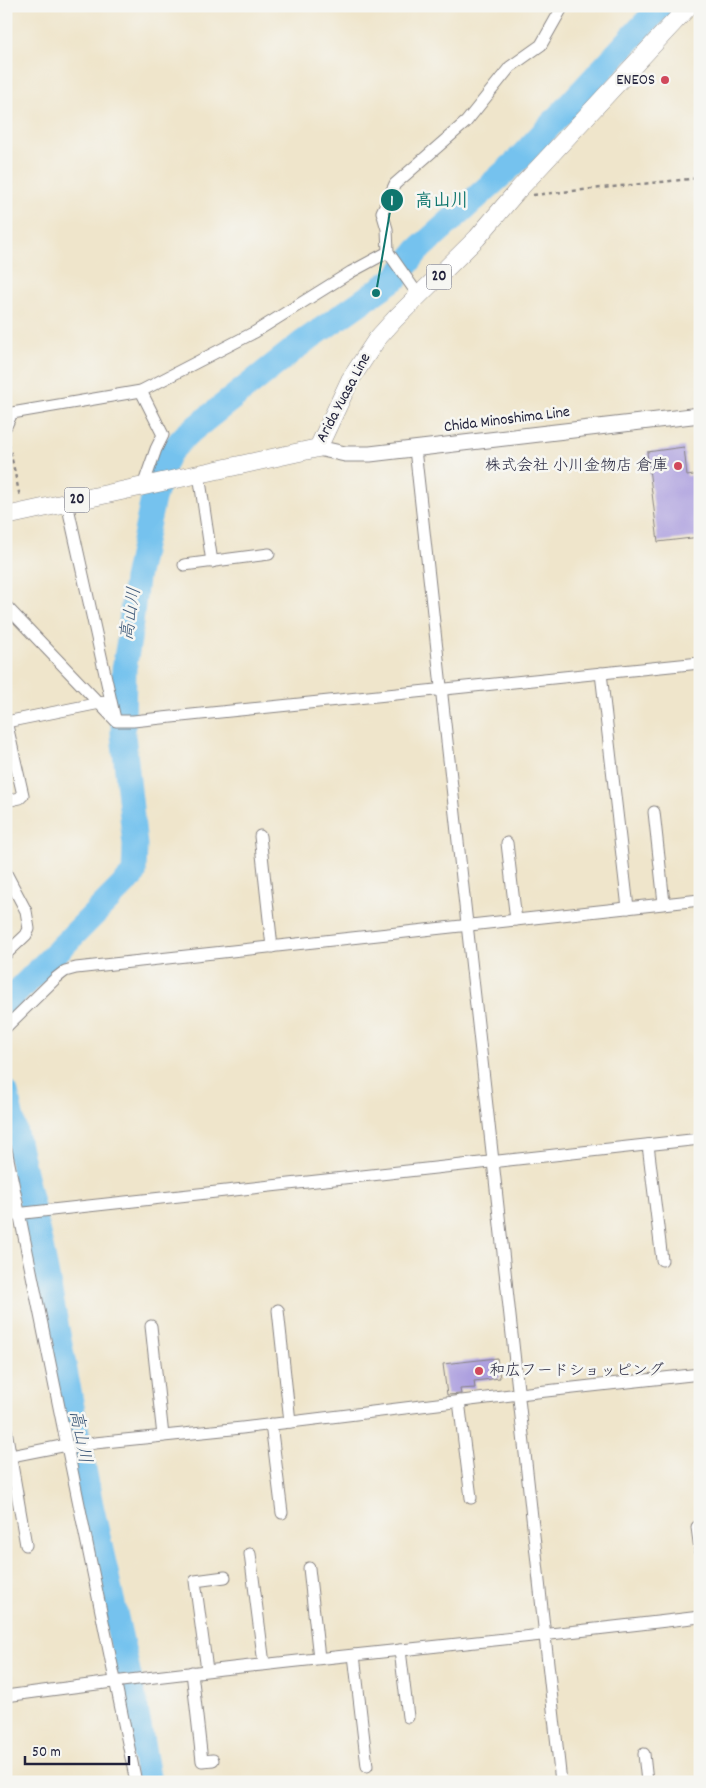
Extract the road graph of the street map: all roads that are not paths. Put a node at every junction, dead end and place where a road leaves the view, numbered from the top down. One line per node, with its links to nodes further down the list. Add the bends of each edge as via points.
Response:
1 (564, 6): 3 (street, via 541,45 510,67 466,122 395,184 382,212)
2 (689, 6): 4 (main road, Arida Yuasa Line / 20)
3 (392, 257): 4 (street); 5 (street, via 351,272 255,332)
4 (420, 296): 8 (main road, Arida Yuasa Line / 20, via 377,339 358,365)
5 (141, 391): 7 (street, via 12,413); 11 (street, via 163,435)
6 (700, 415): 9 (main road, Chida Minoshima Line)
7 (6, 426)
8 (318, 448): 9 (main road, Chida Minoshima Line, via 356,454); 10 (main road, Arida Yuasa Line / 20)
9 (415, 449): 20 (street)
10 (200, 474): 11 (main road, Arida Yuasa Line / 20); 15 (street)
11 (145, 486): 12 (main road, Arida Yuasa Line / 20)
12 (66, 503): 13 (main road, Arida Yuasa Line / 20); 21 (street)
13 (14, 514)
14 (269, 554): 15 (street)
15 (212, 562): 16 (street)
16 (184, 565)
17 (6, 606): 22 (street)
18 (700, 663): 19 (street)
19 (601, 673): 20 (street); 32 (street)
20 (441, 690): 23 (street, via 133,721); 34 (street)
21 (111, 701): 22 (street); 23 (street)
22 (99, 703): 23 (street); 24 (street)
23 (116, 720)
24 (6, 722): 25 (street, via 23,795)
25 (6, 801)
26 (654, 812): 31 (street)
27 (260, 836): 35 (street)
28 (507, 843): 33 (street)
29 (6, 873): 36 (street, via 26,911 29,929)
30 (700, 900): 31 (street)
31 (664, 903): 32 (street)
32 (628, 908): 33 (street)
33 (516, 920): 34 (street)
34 (466, 925): 35 (street); 41 (street)
35 (272, 947): 37 (street, via 65,971)
36 (6, 954)
37 (8, 1022)
38 (700, 1139): 39 (street)
39 (648, 1145): 41 (street); 44 (street)
40 (6, 1149): 42 (street)
41 (494, 1161): 42 (street); 48 (street)
42 (19, 1214): 43 (street); 54 (street)
43 (6, 1215)
44 (662, 1260)
45 (278, 1310): 50 (street)
46 (151, 1326): 53 (street)
47 (700, 1374): 48 (street)
48 (519, 1394): 49 (street); 65 (street)
49 (459, 1401): 50 (street); 56 (street)
50 (290, 1422): 51 (street)
51 (271, 1424): 53 (street); 57 (street)
52 (6, 1430): 55 (street)
53 (163, 1436): 54 (street)
54 (67, 1447): 55 (street); 72 (street)
55 (9, 1456): 59 (street)
56 (471, 1498)
57 (282, 1513)
58 (697, 1527): 60 (street)
59 (26, 1545)
60 (700, 1550)
61 (250, 1554): 69 (street)
62 (309, 1568): 68 (street)
63 (225, 1577): 70 (street, via 195,1581)
64 (700, 1617): 65 (street)
65 (546, 1636): 66 (street); 79 (street)
66 (400, 1650): 67 (street); 74 (street)
67 (354, 1655): 68 (street); 77 (street)
68 (319, 1658): 69 (street)
69 (264, 1664): 70 (street)
70 (207, 1670): 71 (street)
71 (192, 1672): 72 (street); 76 (street, via 202,1761)
72 (117, 1681): 73 (street); 78 (street)
73 (6, 1696)
74 (408, 1717)
75 (644, 1754): 80 (street)
76 (213, 1760)
77 (367, 1766)
78 (136, 1782)
79 (561, 1782)
80 (647, 1782)

